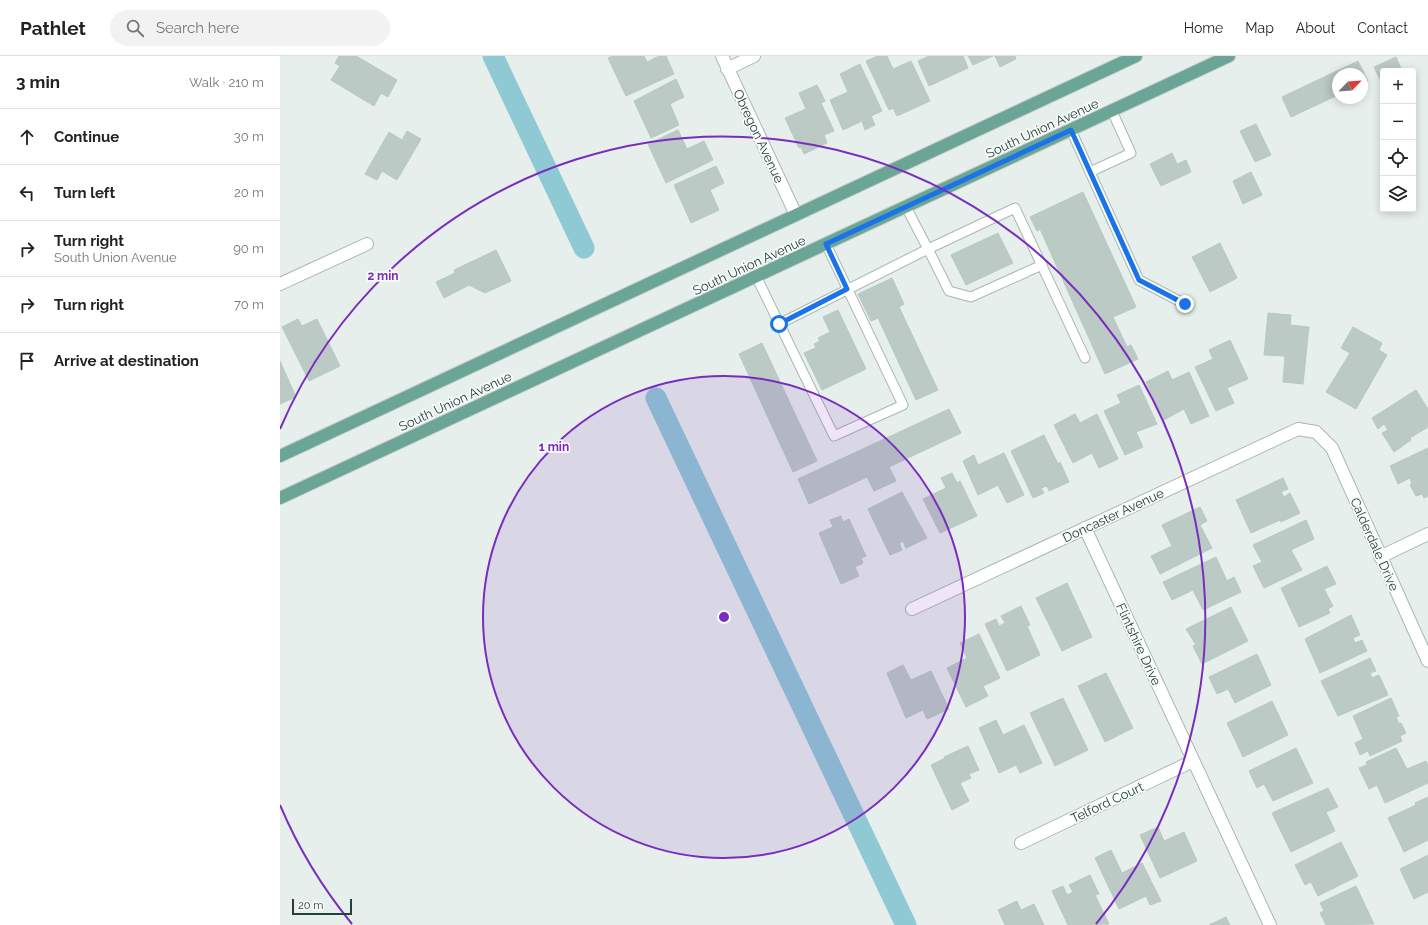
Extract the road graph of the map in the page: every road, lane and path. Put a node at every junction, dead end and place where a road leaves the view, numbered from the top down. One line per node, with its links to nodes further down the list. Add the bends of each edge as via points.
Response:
1 (722, 56): 5 (street, Obregon Avenue)
2 (754, 56): 5 (street)
3 (1136, 56): 10 (main road, South Union Avenue)
4 (1229, 56): 6 (main road, South Union Avenue)
5 (728, 69): 10 (street, Obregon Avenue)
6 (1112, 111): 7 (main road, South Union Avenue); 8 (lane, via 1131,153)
7 (1071, 130): 8 (lane); 9 (main road, South Union Avenue)
8 (1090, 172): 18 (lane, via 1139,280)
9 (906, 207): 12 (main road, South Union Avenue); 13 (lane)
10 (796, 215): 22 (main road, South Union Avenue)
11 (367, 244): 16 (street)
12 (826, 244): 15 (main road, South Union Avenue); 17 (lane)
13 (928, 248): 14 (lane, via 949,291 971,298); 14 (lane, via 1015,208); 17 (lane)
14 (1042, 265): 20 (lane)
15 (756, 276): 19 (lane); 23 (main road, South Union Avenue)
16 (280, 284)
17 (847, 289): 19 (lane); 19 (lane, via 902,405 834,436)
18 (1185, 304)
19 (779, 324)
20 (1085, 358)
21 (1316, 432): 24 (street, Doncaster Avenue, via 1298,429); 26 (street, Calderdale Drive, via 1332,448)
22 (280, 456)
23 (280, 498)
24 (1085, 528): 27 (street, Doncaster Avenue); 29 (street, Flintshire Drive)
25 (1428, 534): 26 (street)
26 (1380, 557): 28 (street, Calderdale Drive)
27 (912, 609)
28 (1428, 661)
29 (1193, 761): 30 (street, Telford Court); 31 (street, Flintshire Drive)
30 (1021, 843)
31 (1270, 925)

